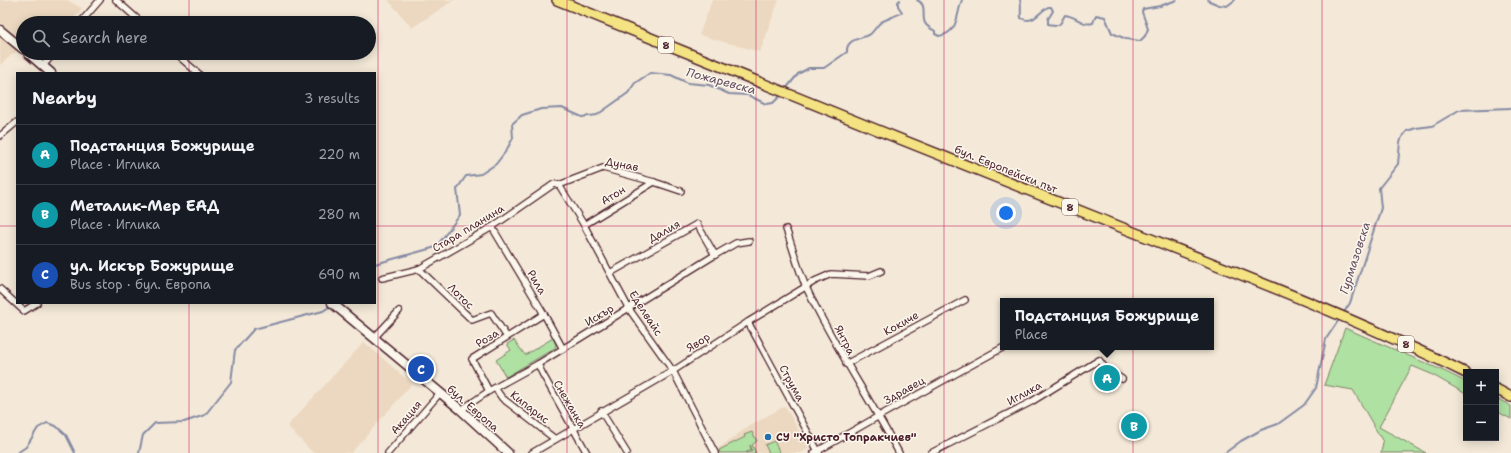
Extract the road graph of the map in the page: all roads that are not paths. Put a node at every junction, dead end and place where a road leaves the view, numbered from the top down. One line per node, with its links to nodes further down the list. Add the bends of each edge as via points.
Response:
1 (100, 0): 4 (street)
2 (116, 0): 5 (street)
3 (557, 0): 46 (main road, бул. Европейски път / 8, via 1341,316)
4 (86, 16)
5 (134, 16)
6 (0, 30): 7 (street)
7 (16, 43)
8 (36, 60): 11 (street)
9 (48, 60): 11 (street)
10 (183, 60): 13 (street)
11 (43, 66): 12 (street)
12 (50, 72)
13 (197, 72)
14 (16, 123): 15 (street)
15 (0, 136)
16 (654, 182): 17 (street, Дунав, via 603,168); 18 (street, Дунав); 19 (street, Атон)
17 (559, 185): 19 (street, Еделвайс); 20 (street, Стара планина, via 554,184)
18 (681, 191)
19 (584, 225): 26 (street, Еделвайс)
20 (492, 227): 24 (street, Стара планина); 37 (street, Рила)
21 (786, 229): 28 (street, Янтра)
22 (749, 241): 23 (street, Искър, via 736,243)
23 (715, 255): 26 (street, Далия, via 697,224); 35 (street, Искър)
24 (419, 269): 27 (street, Стара планина); 39 (street, Лотос, via 472,320 491,313)
25 (881, 271): 28 (street, Явор, via 869,276 831,274)
26 (610, 273): 35 (street, Еделвайс)
27 (382, 278)
28 (806, 287): 38 (street, Явор); 44 (street, Янтра)
29 (0, 289): 32 (street)
30 (965, 300): 44 (street, Кокиче)
31 (16, 304): 33 (street, via 24,311)
32 (16, 304)
33 (35, 304)
34 (333, 304): 40 (street, бул. Европа)
35 (629, 309): 41 (street, Искър); 45 (street, Еделвайс)
36 (398, 311): 40 (street)
37 (544, 314): 39 (street, Роза); 41 (street, Рила)
38 (748, 322): 45 (street, Явор); 58 (street, Струма)
39 (507, 337): 49 (street, Роза, via 472,359)
40 (374, 338): 51 (street, бул. Европа)
41 (562, 349): 43 (street, Искър)
42 (1000, 349): 55 (street, Здравец)
43 (538, 364): 48 (street, Искър); 56 (street, Снежанка)
44 (846, 364): 55 (street, Янтра)
45 (673, 370): 54 (street, Явор); 64 (street, Еделвайс)
46 (1463, 372)
47 (1122, 378): 66 (street, Иглика, via 1105,368 1099,360 1030,402)
48 (495, 388): 49 (street, Искър); 57 (street, Кипарис, via 502,398)
49 (489, 391): 53 (street, Искър)
50 (1499, 391): 52 (main road)
51 (440, 393): 53 (street, бул. Европа); 59 (street, Акация)
52 (1511, 397)
53 (461, 410): 60 (street, бул. Европа)
54 (601, 411): 56 (street, Явор); 63 (street)
55 (879, 416): 58 (street, Здравец); 65 (street, Янтра)
56 (573, 429): 57 (street, Явор); 62 (street, Снежанка)
57 (555, 439): 61 (street, Явор)
58 (817, 452)
59 (388, 453)
60 (508, 453)
61 (532, 453)
62 (588, 453)
63 (627, 453)
64 (715, 453)
65 (899, 453)
66 (931, 453)

